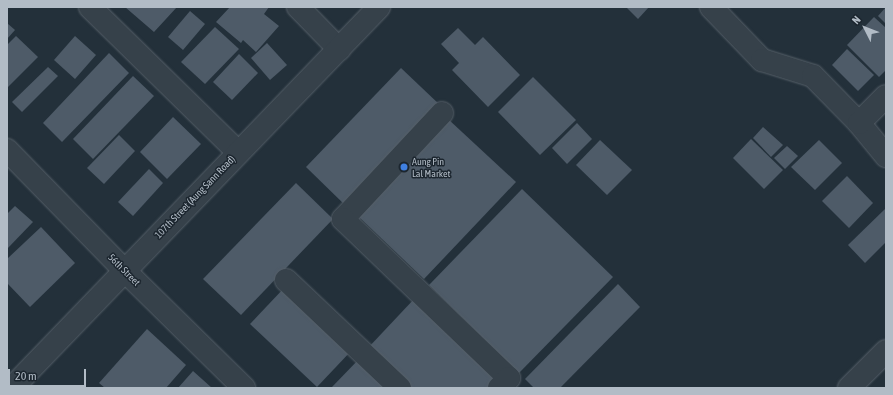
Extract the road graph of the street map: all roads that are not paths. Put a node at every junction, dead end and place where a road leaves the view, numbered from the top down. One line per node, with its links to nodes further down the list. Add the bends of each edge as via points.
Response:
1 (90, 7): 10 (street)
2 (298, 7): 5 (street)
3 (379, 7): 5 (street, 107th Street (Aung Sann Road))
4 (717, 13): 8 (street, via 762,60 813,76)
5 (339, 49): 10 (street, 107th Street (Aung Sann Road))
6 (886, 96): 8 (street)
7 (442, 113): 18 (street, via 343,219 509,378)
8 (859, 123): 11 (street)
9 (7, 150): 12 (street, 56th Street)
10 (238, 152): 12 (street, 107th Street (Aung Sann Road))
11 (886, 156)
12 (124, 271): 15 (street, 107th Street (Aung Sann Road)); 16 (street, 56th Street)
13 (286, 280): 17 (street)
14 (886, 351): 19 (street)
15 (12, 388)
16 (244, 388)
17 (400, 388)
18 (499, 388)
19 (849, 388)

